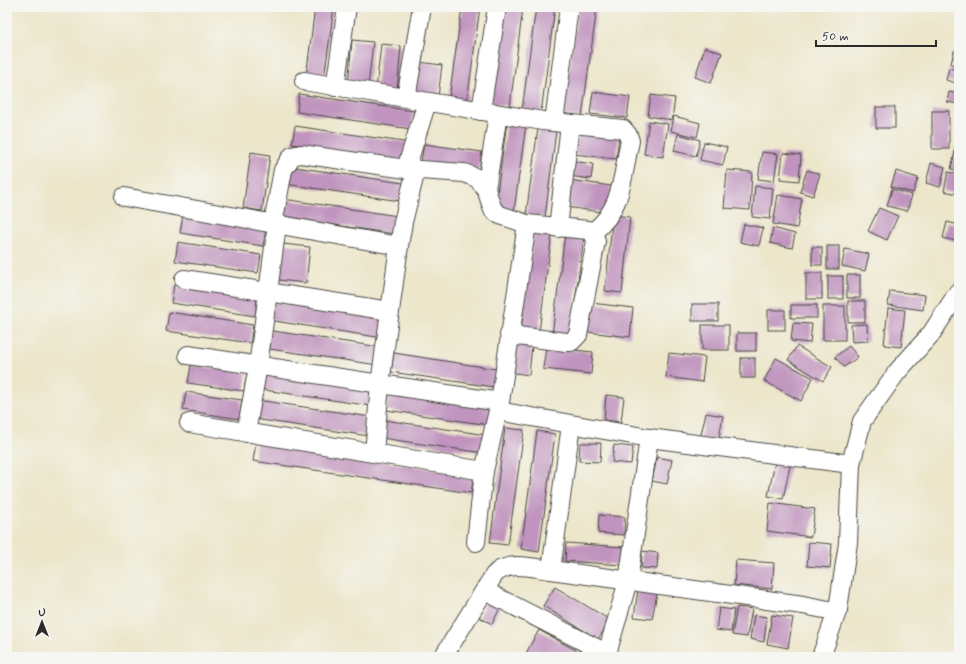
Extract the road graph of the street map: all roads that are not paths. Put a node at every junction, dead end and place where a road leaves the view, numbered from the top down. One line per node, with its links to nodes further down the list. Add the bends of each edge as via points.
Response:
1 (347, 7): 6 (street)
2 (422, 7): 7 (street)
3 (497, 7): 9 (street)
4 (569, 7): 10 (street)
5 (304, 82): 6 (street)
6 (334, 86): 7 (street)
7 (406, 98): 8 (street)
8 (427, 102): 9 (street); 11 (street)
9 (490, 112): 10 (street); 12 (street)
10 (562, 123): 16 (street); 17 (street, via 623,129 630,141 616,205 604,224)
11 (411, 170): 12 (street, via 464,173 477,178); 14 (street, via 301,154 292,156 283,170); 18 (street)
12 (486, 189): 15 (street, via 493,210)
13 (124, 197): 14 (street)
14 (275, 224): 18 (street); 21 (street)
15 (527, 224): 16 (street); 23 (street)
16 (558, 228): 17 (street)
17 (593, 232): 23 (street, via 596,240 578,336 566,342)
18 (399, 246): 22 (street)
19 (184, 279): 21 (street)
20 (959, 291): 33 (street, via 931,334 898,372 862,421)
21 (268, 292): 22 (street); 25 (street)
22 (390, 311): 26 (street)
23 (509, 336): 27 (street)
24 (188, 355): 25 (street)
25 (258, 366): 26 (street); 30 (street)
26 (380, 384): 27 (street); 32 (street)
27 (499, 406): 29 (street); 34 (street)
28 (190, 423): 30 (street)
29 (572, 425): 31 (street); 36 (street)
30 (246, 433): 32 (street)
31 (649, 438): 33 (street); 37 (street)
32 (374, 453): 34 (street)
33 (851, 464): 39 (street, via 848,543)
34 (484, 472): 35 (street)
35 (476, 542)
36 (551, 570): 37 (street); 38 (street, via 505,567 494,575)
37 (628, 581): 39 (street, via 803,604 834,611); 41 (street)
38 (485, 590): 40 (street); 41 (street)
39 (838, 609): 42 (street)
40 (449, 655)
41 (607, 655)
42 (821, 657)

